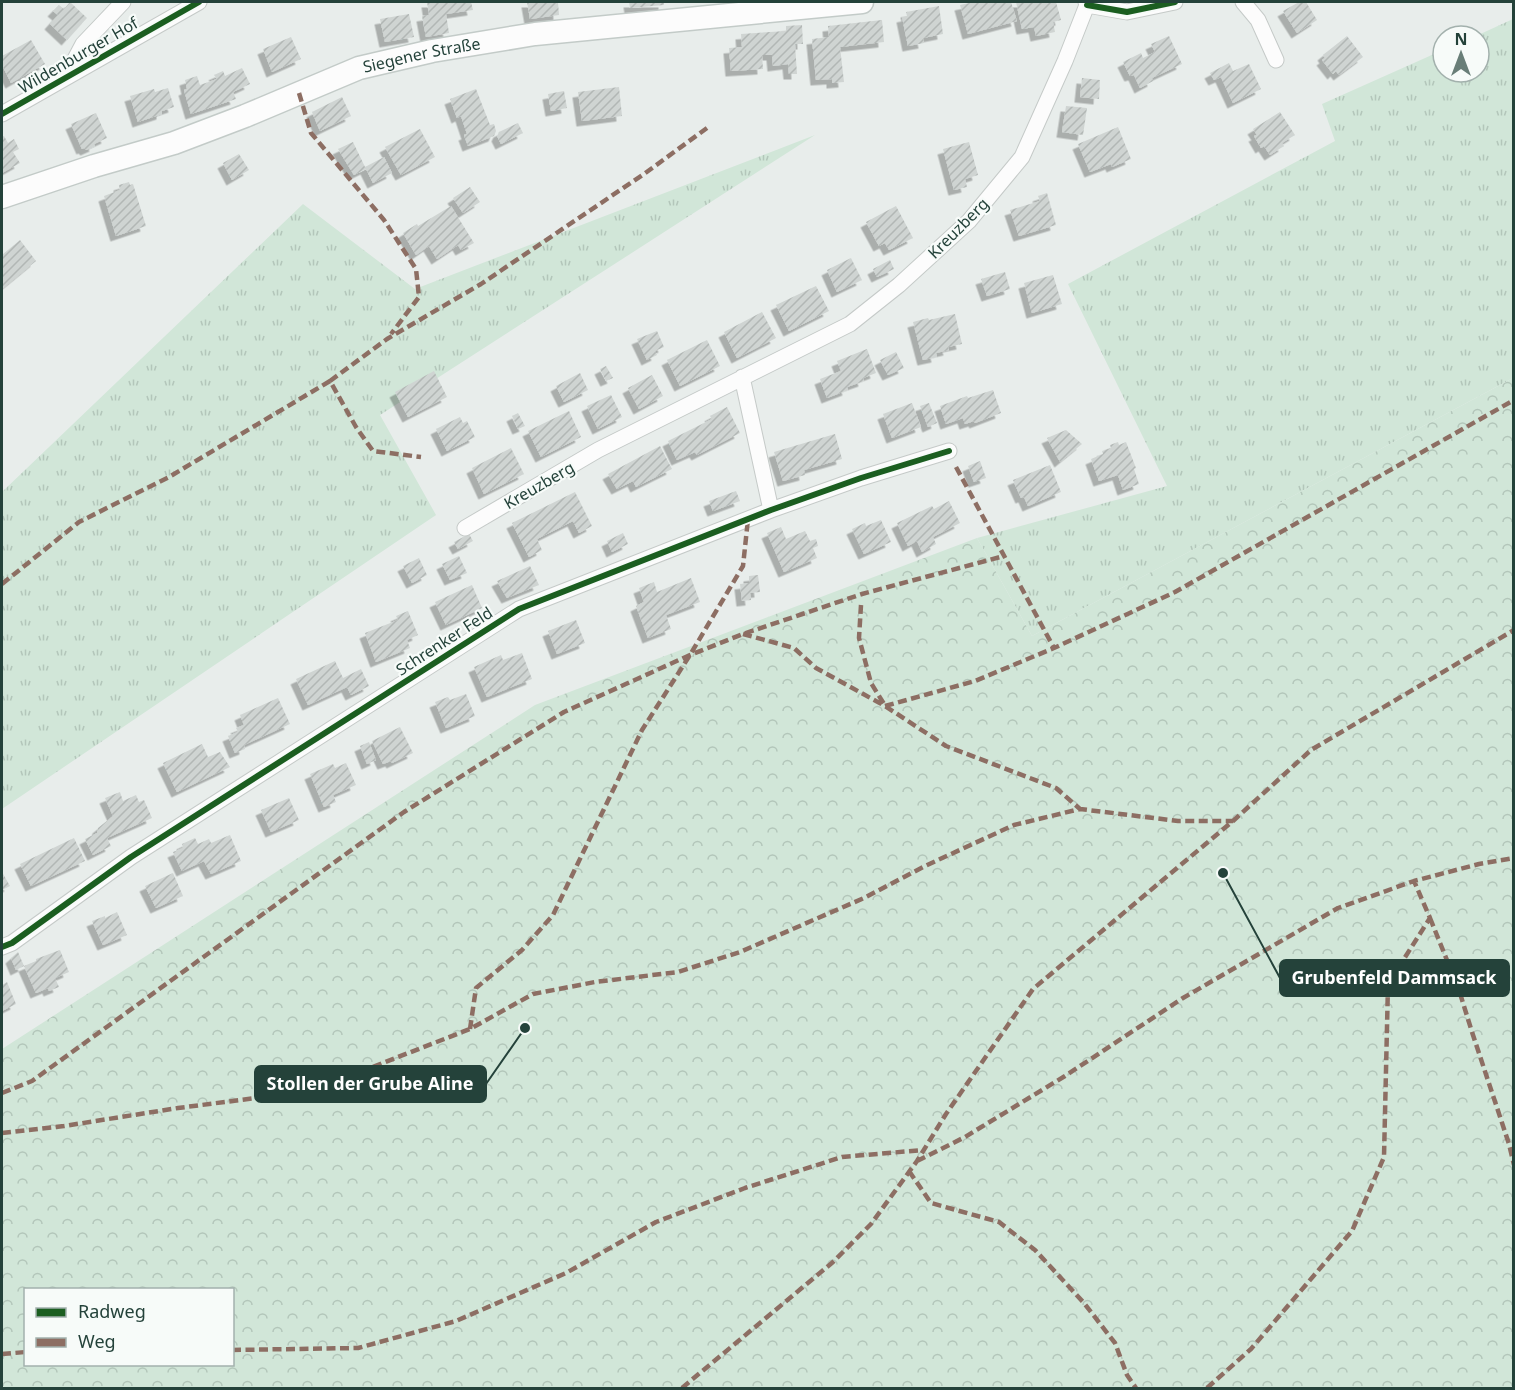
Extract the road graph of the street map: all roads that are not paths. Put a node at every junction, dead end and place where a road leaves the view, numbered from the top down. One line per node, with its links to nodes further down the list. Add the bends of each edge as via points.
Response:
1 (123, 2): 8 (street, via 83,44)
2 (199, 2): 8 (street, Wildenburger Hof)
3 (862, 2): 10 (main road, Siegener Straße, via 535,34 432,51 359,68 174,143)
4 (1174, 2): 6 (street, via 1127,12)
5 (1243, 2): 7 (street, via 1258,20)
6 (1087, 3): 11 (street, Kreuzberg, via 1022,157 969,221 850,324)
7 (1276, 60)
8 (66, 76): 9 (street, Wildenburger Hof)
9 (2, 114)
10 (2, 197)
11 (742, 377): 13 (street); 14 (street, Kreuzberg, via 598,450)
12 (949, 451): 13 (street, Schrenker Feld)
13 (771, 510): 15 (street, Schrenker Feld, via 519,609 131,857)
14 (465, 528)
15 (2, 947)

